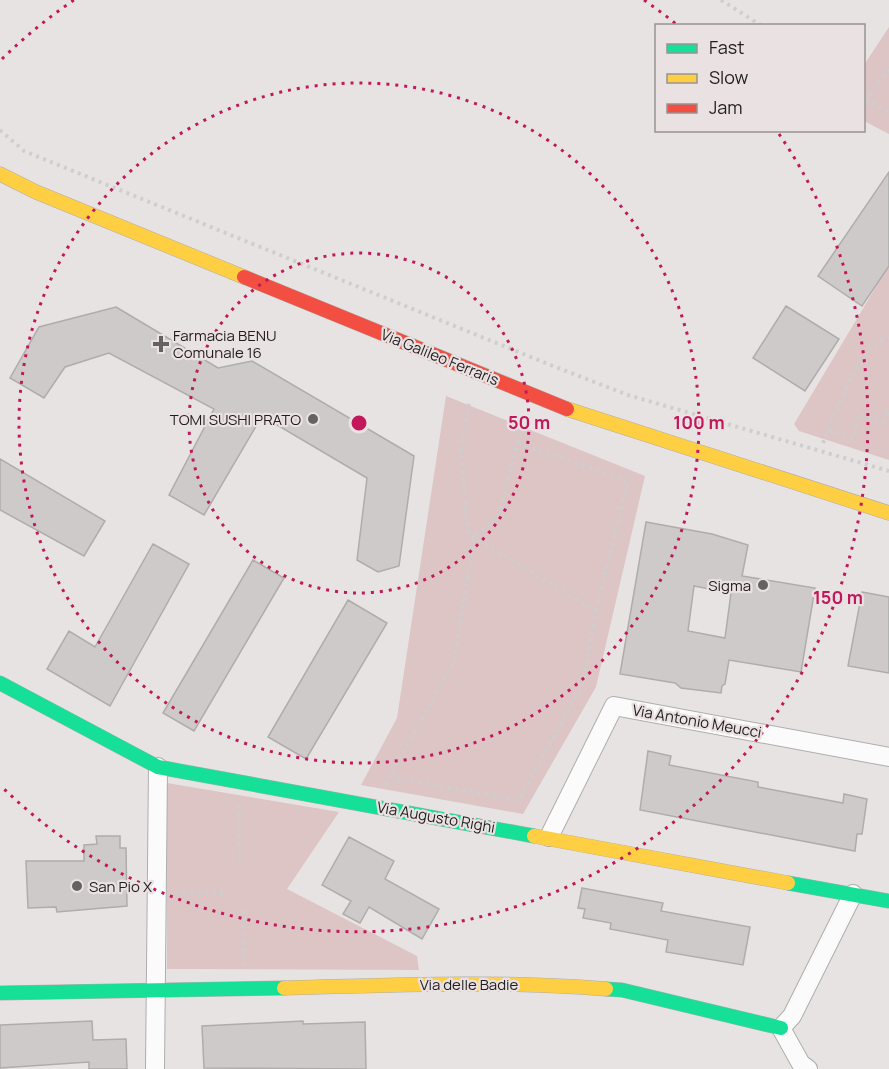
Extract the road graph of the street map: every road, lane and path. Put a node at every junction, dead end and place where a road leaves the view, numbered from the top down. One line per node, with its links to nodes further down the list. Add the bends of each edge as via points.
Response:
1 (722, 0): 2 (path)
2 (759, 24)
3 (889, 69): 4 (path)
4 (865, 98): 5 (path)
5 (889, 113)
6 (0, 130): 16 (path, via 24,150 553,366 628,394)
7 (0, 174): 17 (street, Via Galileo Ferraris, via 45,196 564,408)
8 (889, 338): 13 (path, via 876,343 858,369)
9 (469, 403): 18 (path, via 461,445 467,529)
10 (889, 410): 12 (path)
11 (523, 422): 14 (path)
12 (887, 423): 13 (path, via 858,415 854,438)
13 (828, 430): 15 (path)
14 (518, 443): 18 (path, via 499,516); 19 (path, via 628,481)
15 (823, 443)
16 (889, 471)
17 (889, 513)
18 (474, 537): 19 (path); 23 (path, via 453,661)
19 (596, 611): 23 (path, via 583,684 519,800)
20 (0, 683): 22 (street, Via Augusto Righi)
21 (889, 757): 26 (street, Via Antonio Meucci, via 614,706)
22 (158, 767): 24 (street, Via Augusto Righi); 34 (street)
23 (389, 777): 25 (path)
24 (239, 781): 25 (street, Via Augusto Righi); 27 (path)
25 (372, 805): 26 (street, Via Augusto Righi)
26 (549, 837): 30 (street, Via Augusto Righi)
27 (240, 864)
28 (168, 893): 29 (path)
29 (227, 893)
30 (853, 894): 31 (street, Via Augusto Righi); 36 (street, via 792,1016)
31 (889, 901)
32 (243, 907): 33 (path)
33 (243, 969)
34 (155, 992): 35 (street, Via delle Badie); 36 (street, Via delle Badie, via 550,984 622,990); 37 (street)
35 (0, 993)
36 (781, 1028): 38 (street, via 801,1064)
37 (156, 1069)
38 (808, 1069)

